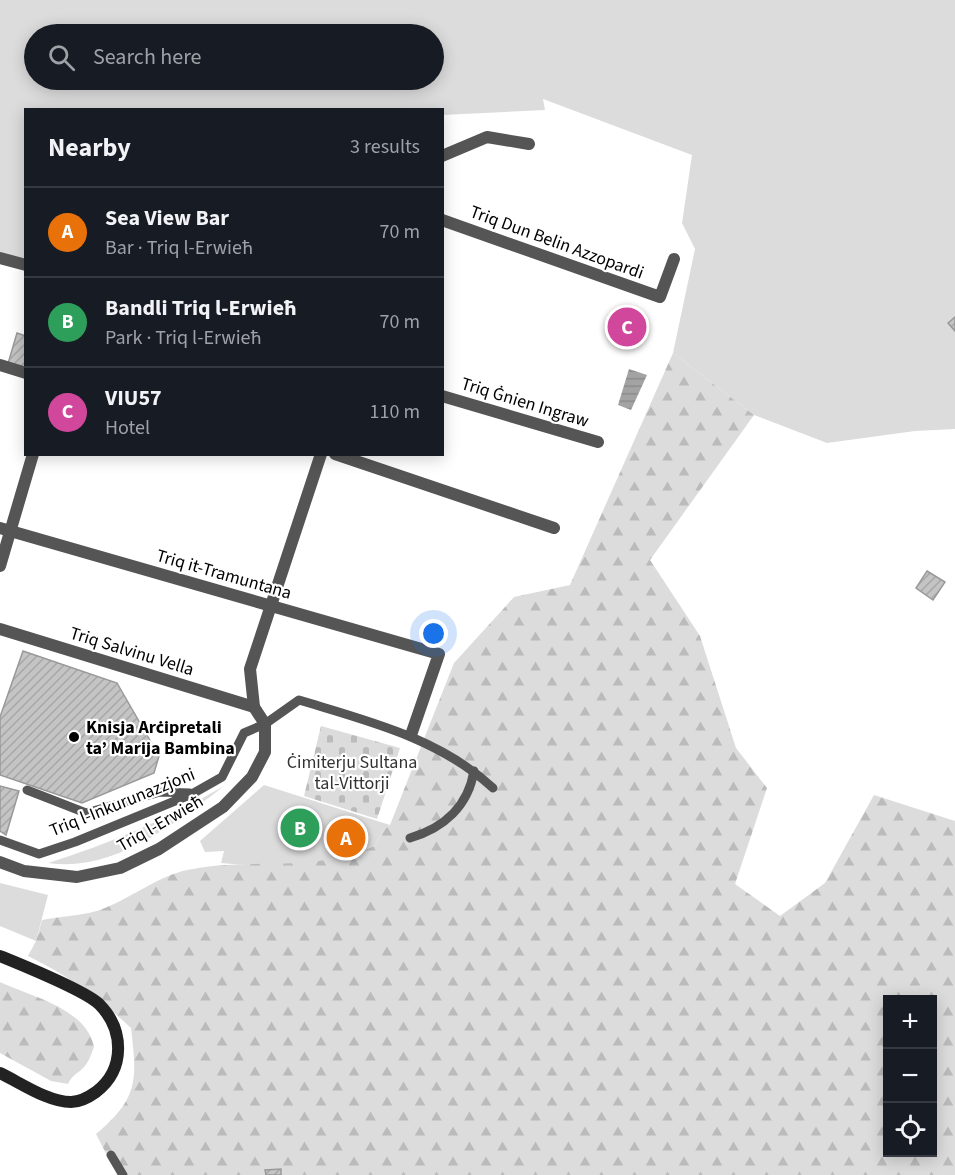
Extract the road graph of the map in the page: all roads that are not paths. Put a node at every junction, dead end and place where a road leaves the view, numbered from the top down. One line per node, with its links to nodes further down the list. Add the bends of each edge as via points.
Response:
1 (529, 144): 2 (street, via 487,137)
2 (444, 155)
3 (444, 221): 5 (street, Triq Dun Belin Azzopardi, via 660,297)
4 (0, 258): 6 (street)
5 (674, 259)
6 (24, 264)
7 (0, 365): 8 (street)
8 (24, 373)
9 (444, 397): 10 (street, Triq Ġnien Ingraw)
10 (598, 442)
11 (32, 456): 15 (street)
12 (320, 456): 17 (street)
13 (341, 456): 14 (street)
14 (554, 528)
15 (6, 530): 16 (street); 17 (street, Triq it-Tramuntana)
16 (0, 566)
17 (269, 606): 19 (street, via 250,669); 21 (street, Triq it-Tramuntana, via 439,654)
18 (0, 629): 19 (street, Triq Salvinu Vella)
19 (254, 707): 20 (street)
20 (265, 724): 21 (lane, Triq l-Inkurunazzjoni, via 299,699); 25 (lane, Triq l-Inkurunazzjoni, via 244,733 222,777); 28 (street, Triq l-Erwieħ, via 265,752 252,777 223,807 159,849 120,868 77,877 24,871)
21 (411, 735): 22 (lane)
22 (474, 771): 23 (lane); 26 (lane, via 471,792 452,815 425,834)
23 (493, 789)
24 (27, 790): 25 (lane, via 86,813 160,792)
25 (192, 794): 27 (lane, Triq l-Inkurunazzjoni, via 39,854)
26 (410, 838)
27 (0, 840)
28 (0, 862)
29 (0, 956): 30 (main road, via 98,1003 113,1024 119,1051 104,1085 78,1102 60,1101)
30 (0, 1073)
31 (111, 1155): 32 (lane)
32 (123, 1175)

